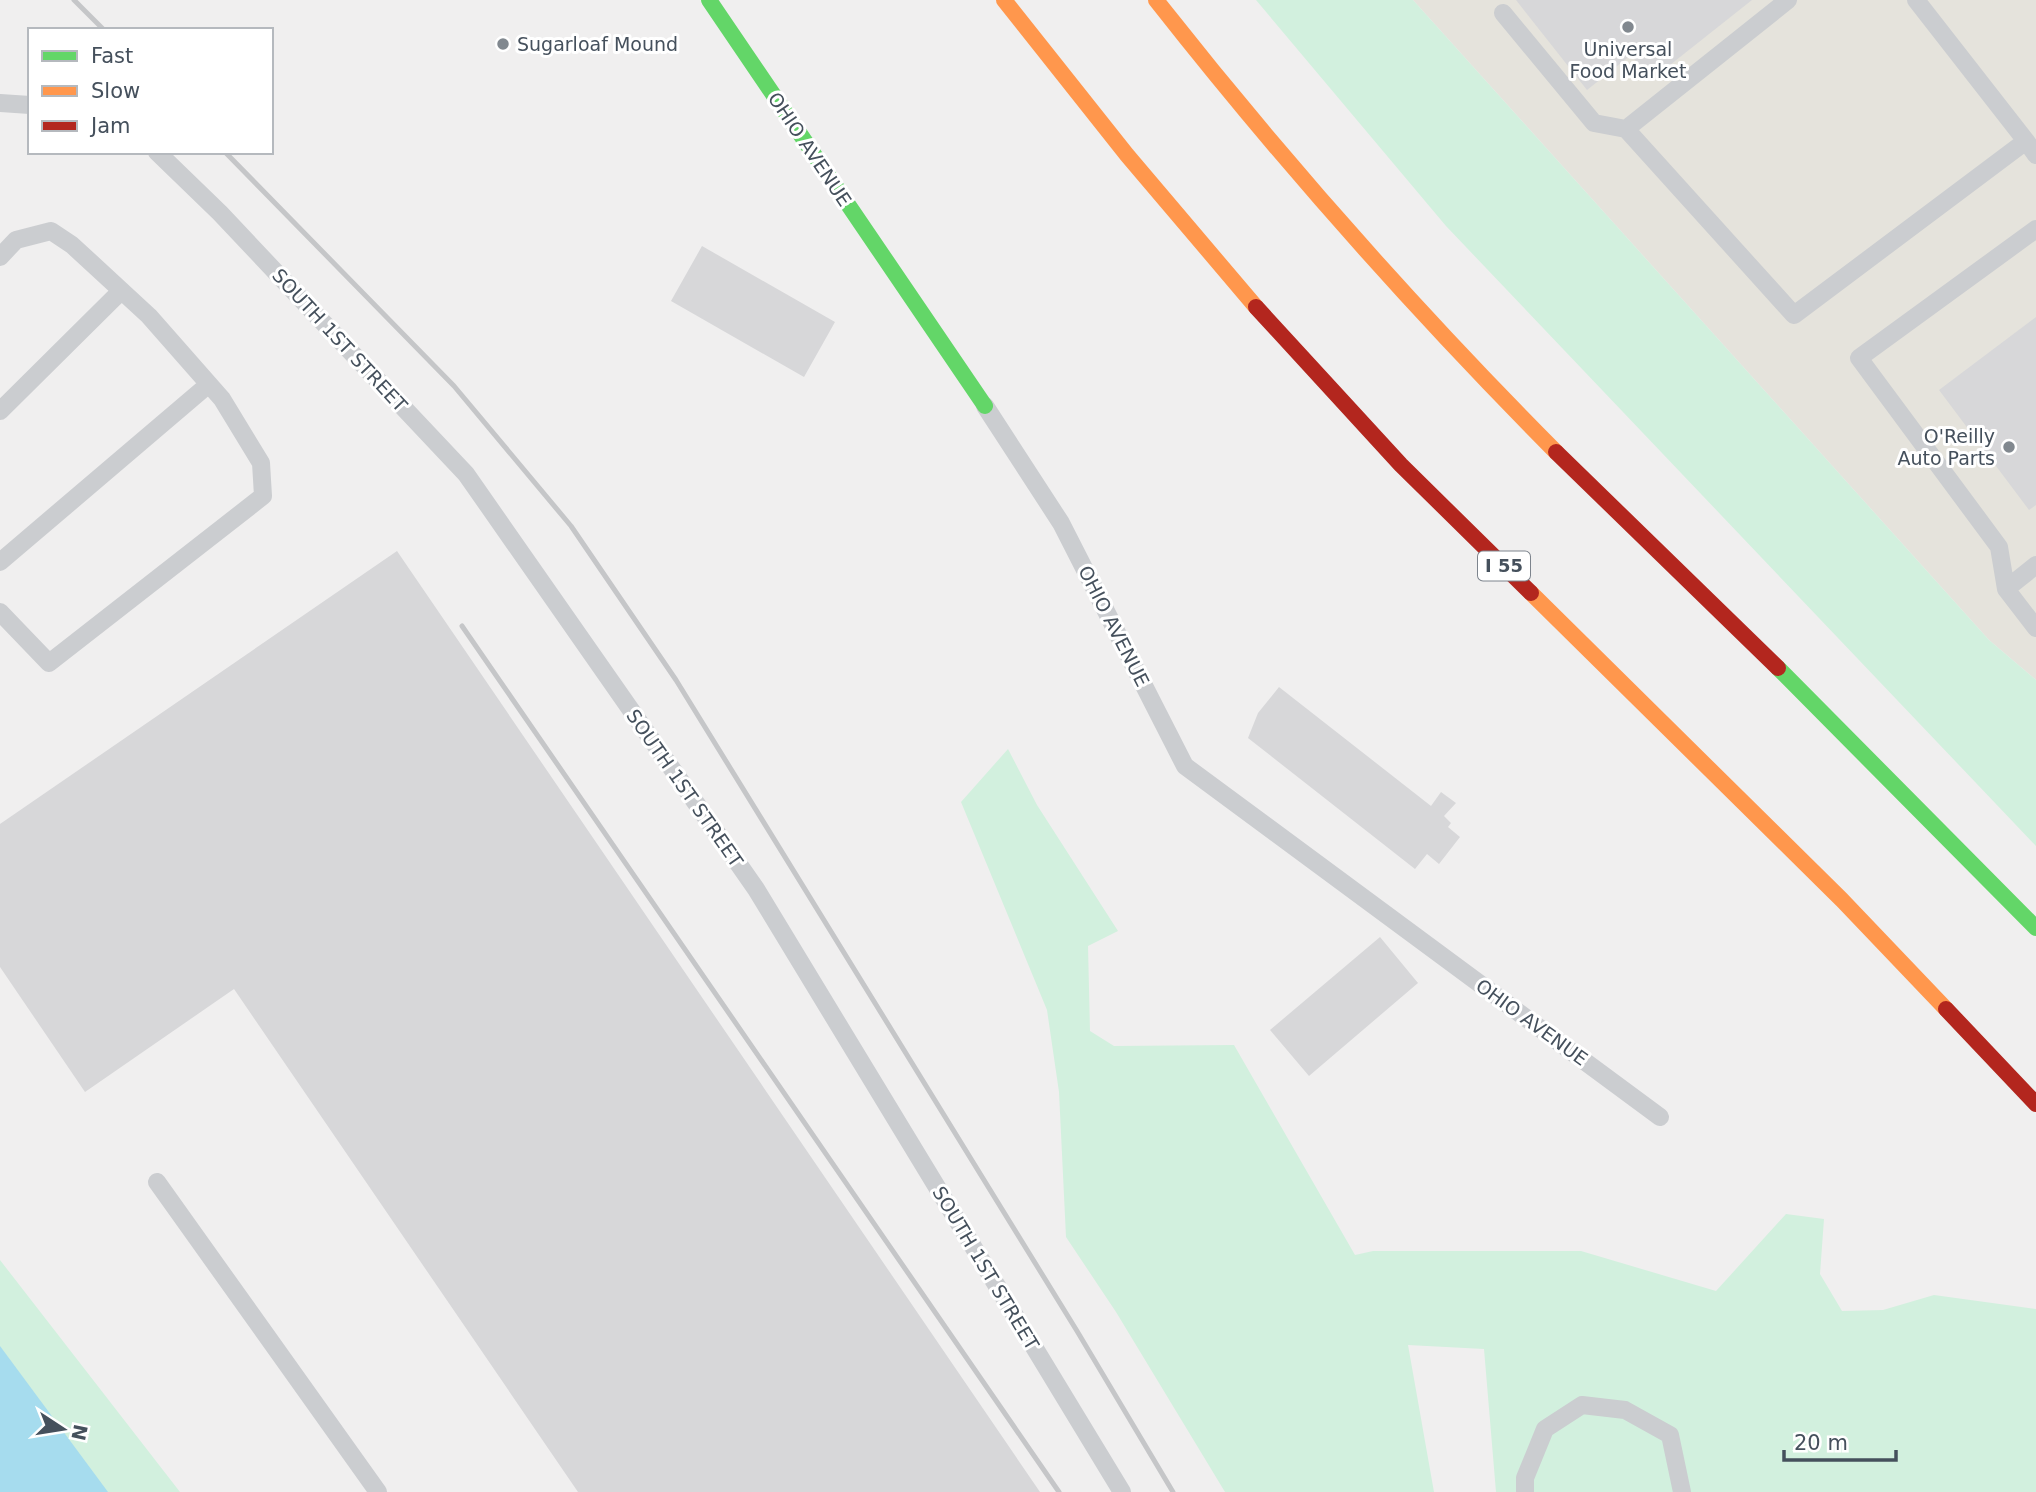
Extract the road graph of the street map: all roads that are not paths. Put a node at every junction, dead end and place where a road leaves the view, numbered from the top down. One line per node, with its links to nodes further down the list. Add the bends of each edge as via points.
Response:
1 (709, 0): 16 (main road, OHIO AVENUE)
2 (1004, 0): 24 (main road, I 55, via 1260,312 1402,465 1842,900)
3 (1788, 0): 9 (lane)
4 (1916, 0): 10 (lane)
5 (1157, 1): 23 (main road, via 1255,124 1366,251 1506,400)
6 (1503, 13): 9 (lane, via 1594,123)
7 (0, 103): 8 (lane)
8 (28, 105)
9 (1626, 129): 10 (lane, via 1794,315)
10 (2031, 148)
11 (159, 154): 28 (lane, SOUTH 1ST STREET, via 466,474 756,889)
12 (2036, 229): 20 (lane, via 1859,358 1999,547)
13 (0, 257): 14 (lane, via 16,240 51,232 72,245)
14 (121, 291): 15 (lane); 17 (lane)
15 (209, 384): 18 (lane); 21 (lane, via 261,463 263,496 49,663)
16 (985, 406): 25 (lane, OHIO AVENUE, via 1061,523 1185,766)
17 (0, 411)
18 (0, 562)
19 (2036, 565): 20 (lane)
20 (2006, 589): 22 (lane)
21 (0, 612)
22 (2036, 628)
23 (2036, 928)
24 (2036, 1104)
25 (1660, 1116)
26 (157, 1182): 27 (lane)
27 (377, 1492)
28 (1122, 1492)
29 (1525, 1492): 30 (lane, via 1525,1478 1545,1429 1582,1405 1625,1410 1670,1435)
30 (1682, 1492)

